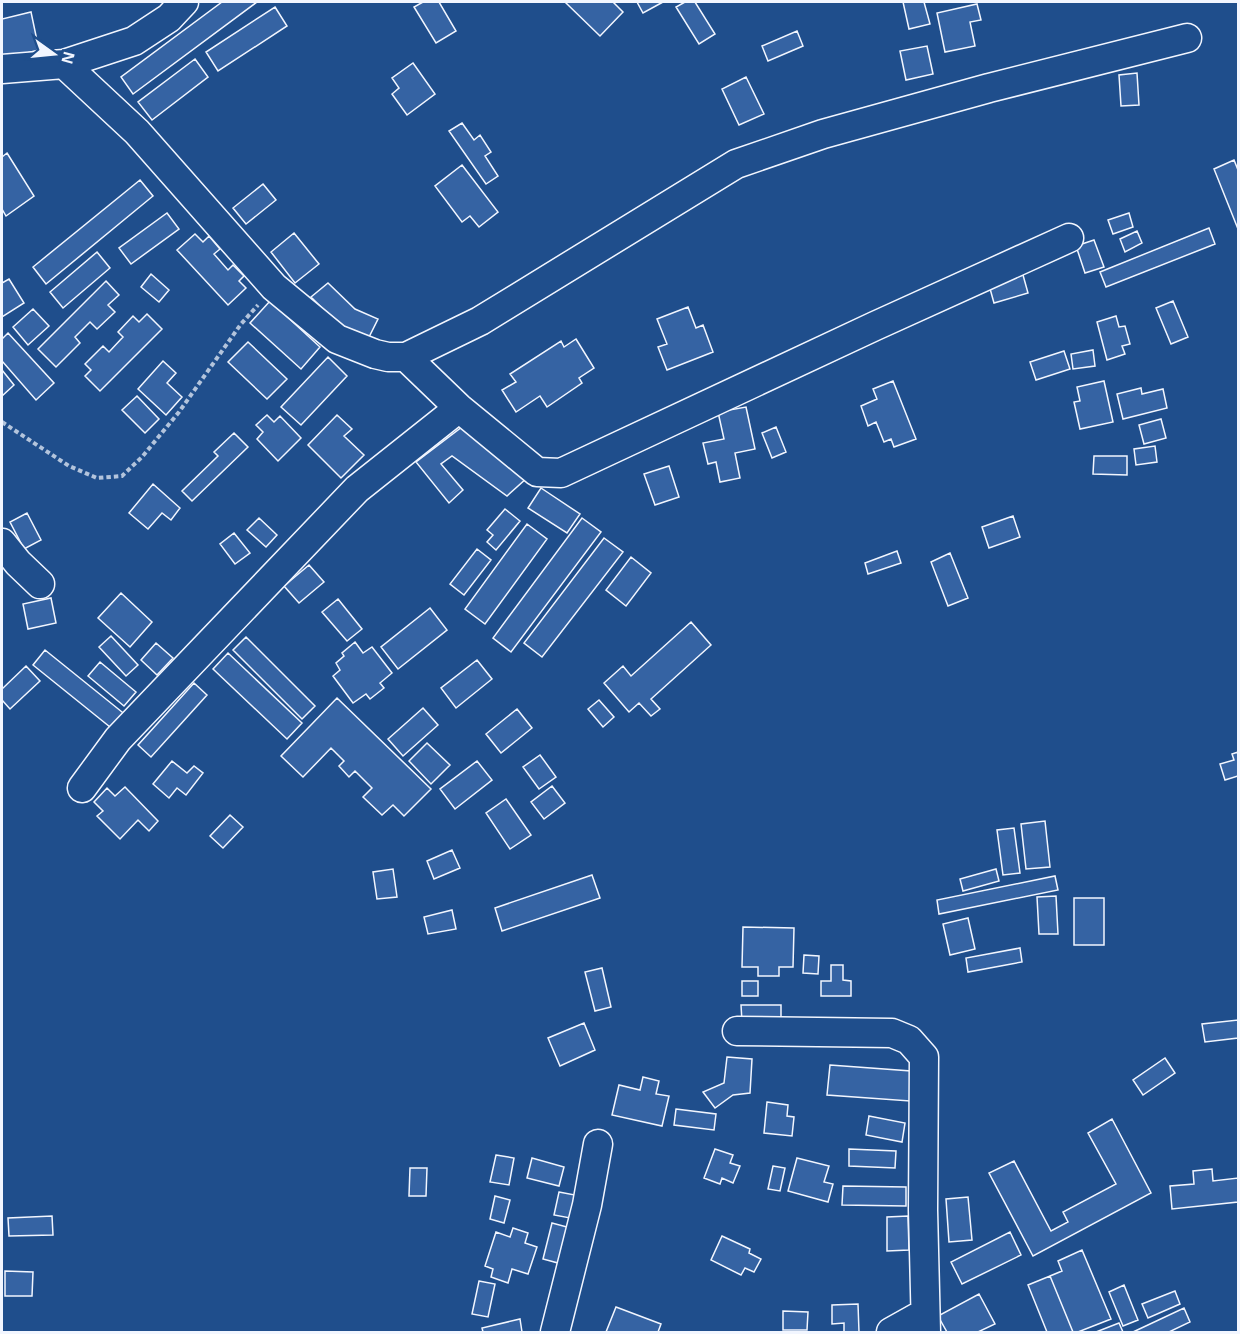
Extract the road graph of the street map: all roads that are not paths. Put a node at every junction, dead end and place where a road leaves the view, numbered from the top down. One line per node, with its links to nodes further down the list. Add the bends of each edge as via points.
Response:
1 (183, 2): 3 (street, via 170,18 134,41)
2 (1187, 38): 6 (street, via 834,131 736,164 480,321)
3 (64, 64): 4 (street); 6 (street, via 137,132 274,287 337,339 375,354)
4 (2, 69)
5 (1069, 238): 7 (street, via 561,473 537,472)
6 (405, 357): 7 (street)
7 (459, 408): 10 (street, via 357,489 118,739)
8 (2, 543): 9 (street)
9 (40, 584)
10 (82, 788)
11 (737, 1031): 13 (street, via 892,1033 909,1040 924,1057)
12 (598, 1144): 14 (street)
13 (925, 1323): 15 (street)
14 (555, 1332)
15 (891, 1332)

